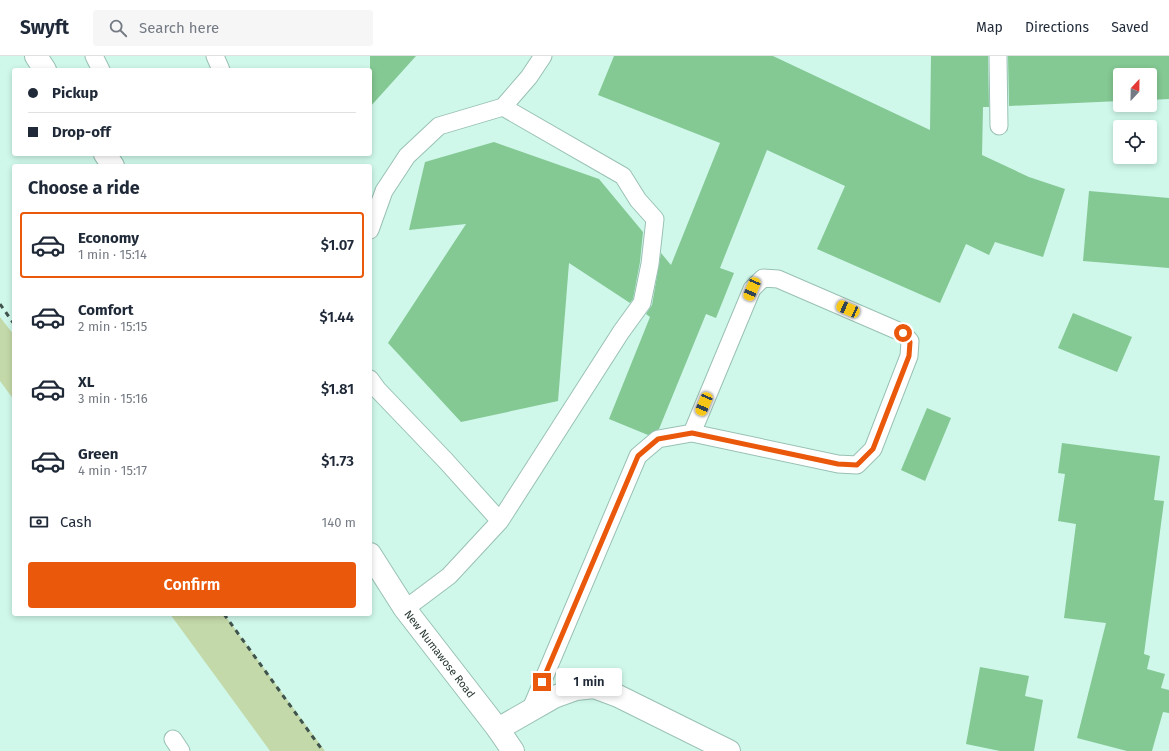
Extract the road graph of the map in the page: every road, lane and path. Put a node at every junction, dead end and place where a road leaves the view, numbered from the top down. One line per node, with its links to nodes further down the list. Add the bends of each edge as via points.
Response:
1 (36, 56): 6 (street)
2 (94, 56): 7 (lane)
3 (215, 56): 8 (lane)
4 (543, 56): 9 (lane)
5 (998, 56): 10 (lane)
6 (45, 68)
7 (100, 68)
8 (220, 68)
9 (503, 107): 11 (lane, via 439,126 407,156 384,191); 14 (lane, via 623,176 638,200 655,219 642,303)
10 (999, 126)
11 (372, 224)
12 (372, 382): 14 (lane)
13 (692, 433): 13 (lane, via 838,464 857,465 873,449 909,356 910,342 903,333 778,279 763,278 752,289); 17 (lane, via 658,439 638,456)
14 (500, 521): 16 (lane, via 449,576)
15 (372, 557): 16 (street, New Numawose Road)
16 (405, 609): 18 (street, New Numawose Road)
17 (530, 711): 18 (street); 20 (street, via 561,694 594,687 618,696)
18 (498, 729): 19 (street, New Numawose Road)
19 (513, 751)
20 (730, 751)

